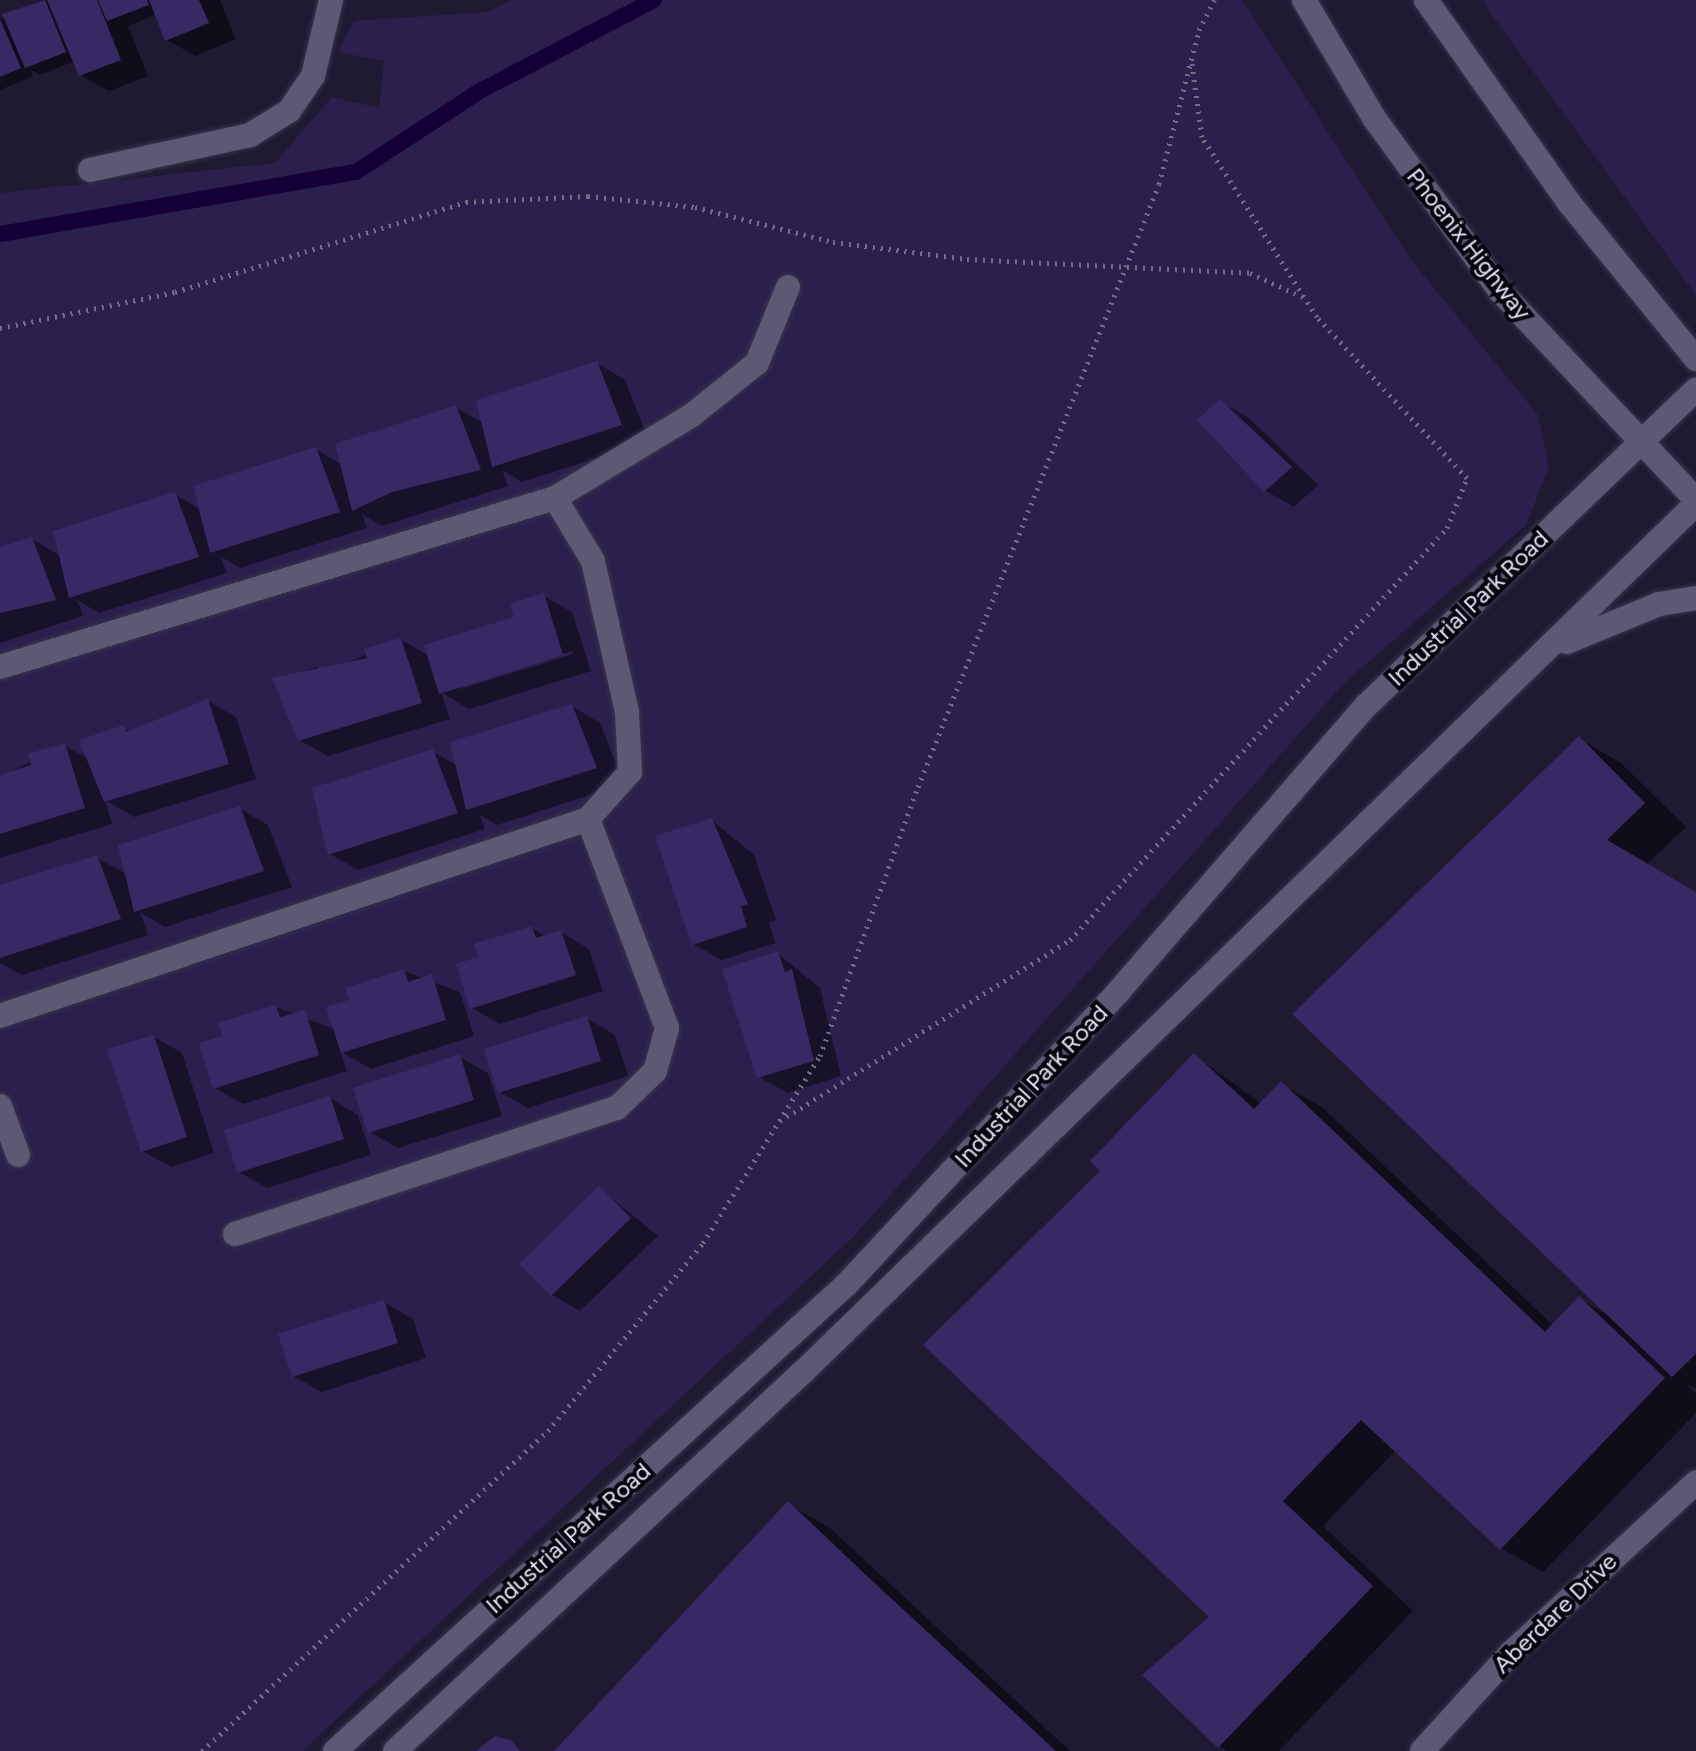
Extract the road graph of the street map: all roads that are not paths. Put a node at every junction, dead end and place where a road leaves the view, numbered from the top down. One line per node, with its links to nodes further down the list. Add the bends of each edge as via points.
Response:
1 (331, 0): 4 (street, via 313,76 289,111 250,135)
2 (1304, 0): 8 (street, Phoenix Highway, via 1374,118 1500,291)
3 (1426, 0): 6 (street, via 1570,204)
4 (90, 170)
5 (788, 287): 9 (street, via 757,363 692,415)
6 (1696, 359)
7 (1696, 389): 8 (street, Industrial Park Road)
8 (1641, 443): 10 (street, Phoenix Highway); 20 (street, Industrial Park Road, via 1367,705 1118,992 847,1284)
9 (555, 498): 13 (street); 14 (street, via 593,561 627,712 630,772)
10 (1696, 502): 12 (street, Industrial Park Road)
11 (1696, 598): 12 (street, via 1646,609)
12 (1550, 650): 21 (street, Industrial Park Road, via 804,1371)
13 (0, 667)
14 (588, 819): 15 (street); 18 (street, via 667,1028 655,1071 617,1108)
15 (0, 1016)
16 (0, 1106): 17 (street)
17 (18, 1155)
18 (235, 1234)
19 (1696, 1482): 22 (street, Aberdare Drive, via 1511,1653)
20 (335, 1751)
21 (395, 1751)
22 (1422, 1751)

